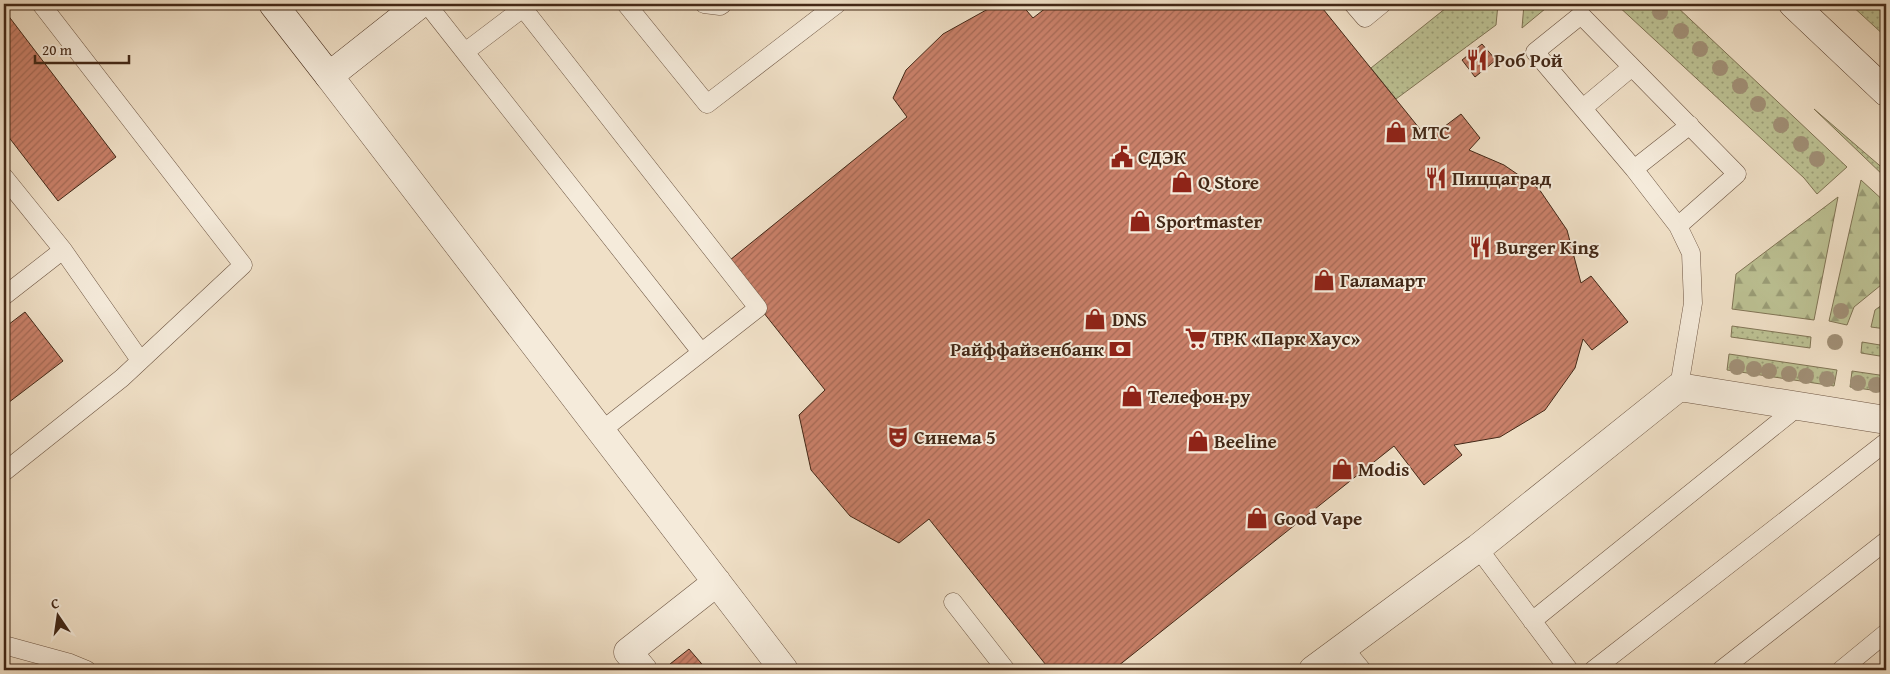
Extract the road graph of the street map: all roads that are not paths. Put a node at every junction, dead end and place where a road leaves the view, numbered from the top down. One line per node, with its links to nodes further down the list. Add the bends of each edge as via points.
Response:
1 (41, 4): 24 (lane, via 243,264)
2 (273, 4): 14 (street)
3 (420, 4): 14 (street)
4 (427, 4): 12 (lane)
5 (626, 4): 8 (lane, via 707,104)
6 (704, 4): 7 (lane)
7 (723, 4)
8 (837, 4)
9 (1353, 4): 10 (lane, via 1365,18)
10 (1382, 4)
11 (1793, 4): 15 (street)
12 (465, 52): 23 (lane); 23 (lane, via 523,8 529,15 758,308)
13 (1632, 67): 16 (lane); 16 (lane, via 1581,15 1535,52); 17 (lane)
14 (329, 76): 28 (street)
15 (1886, 92)
16 (1583, 108): 18 (lane)
17 (1690, 125): 18 (lane); 20 (lane, via 1737,174)
18 (1634, 169): 20 (lane)
19 (4, 177): 21 (lane)
20 (1678, 226): 25 (lane, via 1691,253 1693,303)
21 (63, 250): 22 (lane); 24 (lane)
22 (4, 296)
23 (701, 352): 28 (lane)
24 (140, 360): 30 (lane)
25 (1679, 387): 26 (street); 32 (street)
26 (1799, 406): 27 (street); 35 (lane)
27 (1886, 420)
28 (601, 431): 33 (street)
29 (1886, 442): 46 (lane)
30 (4, 472)
31 (1886, 541): 47 (lane)
32 (1478, 548): 35 (lane); 38 (street)
33 (717, 582): 40 (street, via 628,652); 41 (street)
34 (953, 602): 42 (lane)
35 (1532, 621): 45 (lane)
36 (1886, 633): 48 (lane)
37 (4, 645): 39 (lane)
38 (1344, 647): 43 (street); 44 (lane)
39 (87, 670)
40 (644, 670)
41 (784, 670)
42 (1006, 670)
43 (1313, 670)
44 (1362, 670)
45 (1569, 670)
46 (1593, 670)
47 (1721, 670)
48 (1840, 670)

